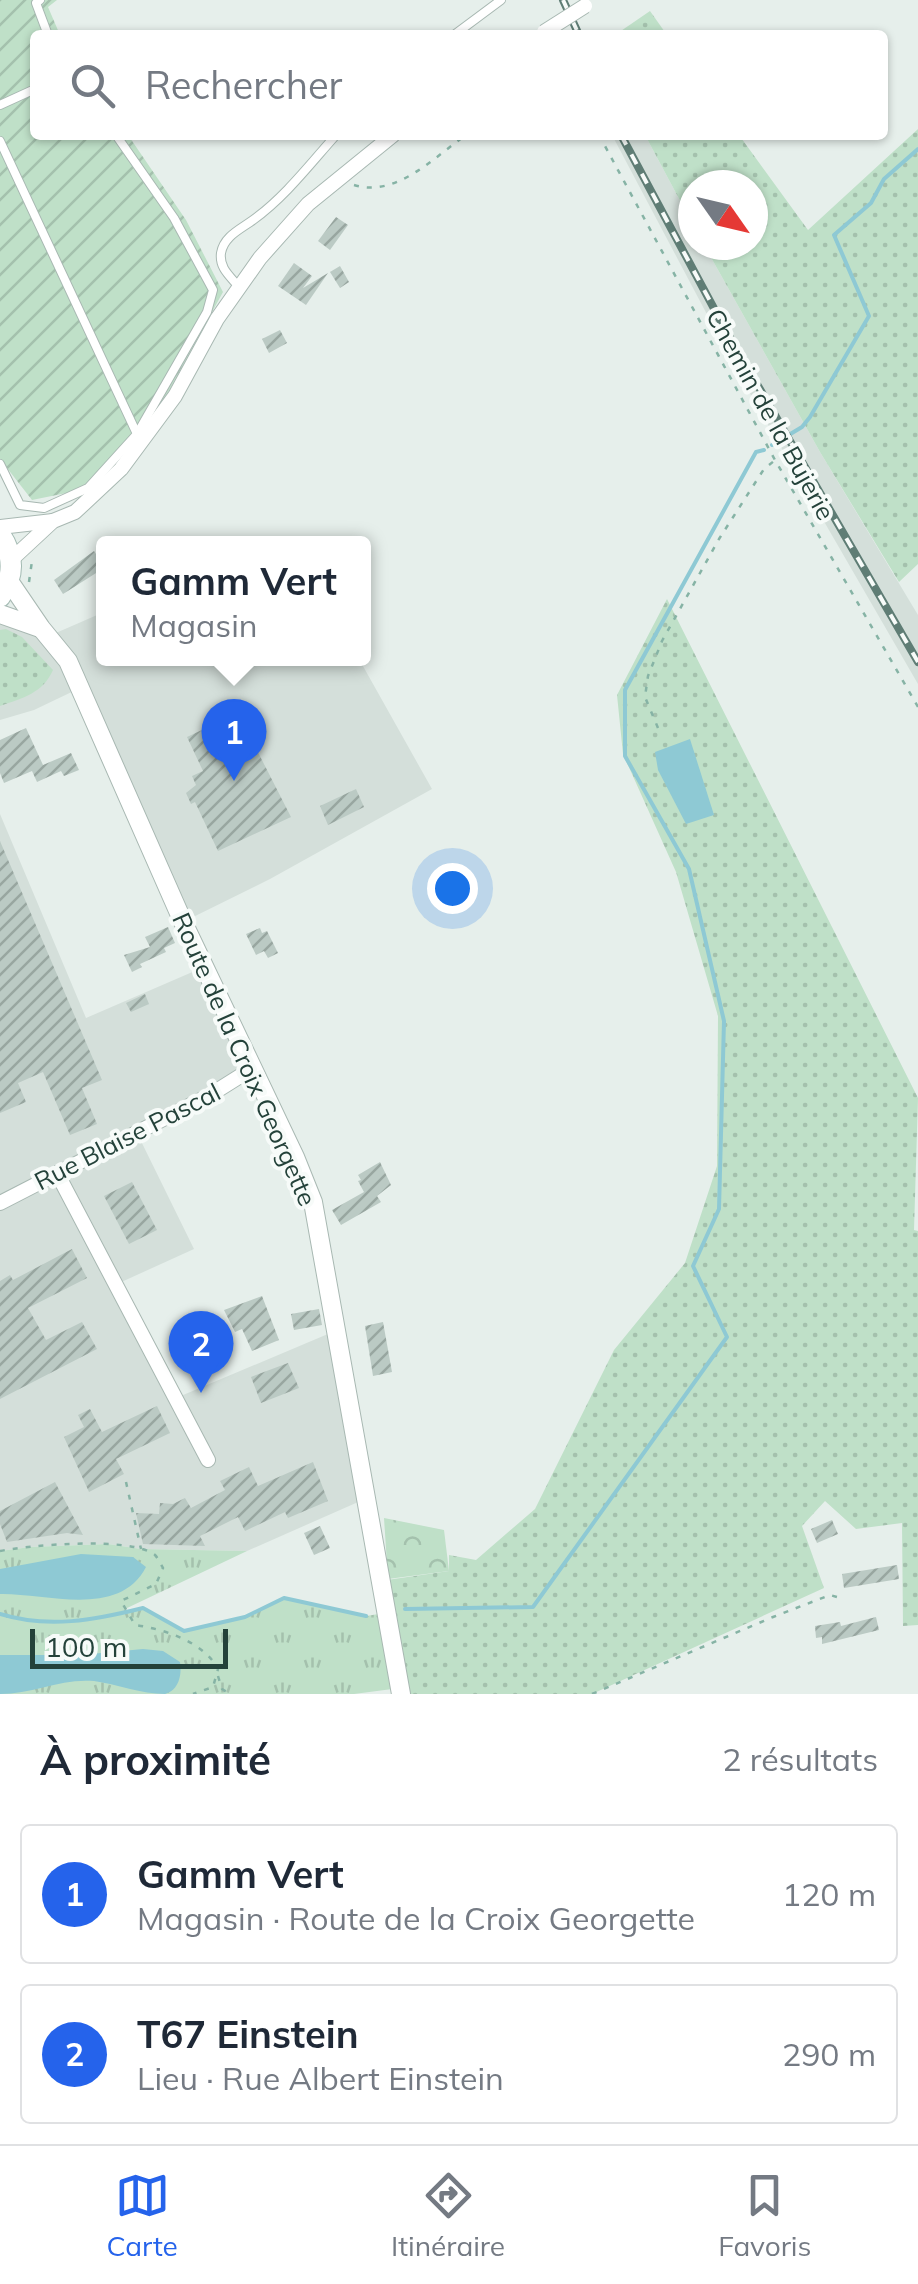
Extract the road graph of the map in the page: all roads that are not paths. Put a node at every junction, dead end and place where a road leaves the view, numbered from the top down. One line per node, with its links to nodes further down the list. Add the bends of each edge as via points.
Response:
1 (40, 0): 4 (lane)
2 (500, 0): 5 (lane)
3 (591, 3): 6 (street, bridge)
4 (46, 30)
5 (461, 30)
6 (548, 30)
7 (30, 91): 8 (lane)
8 (0, 105)
9 (0, 140): 14 (lane)
10 (119, 140): 14 (lane, via 174,218 212,290 208,312)
11 (332, 140): 13 (lane, via 273,205 224,245 223,268)
12 (387, 140): 13 (street, via 280,232)
13 (239, 287): 16 (street, via 141,445 75,512)
14 (136, 434): 15 (lane, via 88,488 44,508 20,505)
15 (0, 464)
16 (53, 522): 17 (street); 19 (street)
17 (0, 526)
18 (0, 534): 19 (main road)
19 (12, 581): 21 (street, Route de la Croix Georgette)
20 (0, 614): 21 (street)
21 (41, 628): 22 (street, Route de la Croix Georgette, via 68,661)
22 (253, 1068): 23 (street, Rue Blaise Pascal); 26 (street, Route de la Croix Georgette, via 313,1202)
23 (57, 1174): 24 (street, Rue Blaise Pascal); 25 (street)
24 (0, 1202)
25 (208, 1460)
26 (401, 1694)

